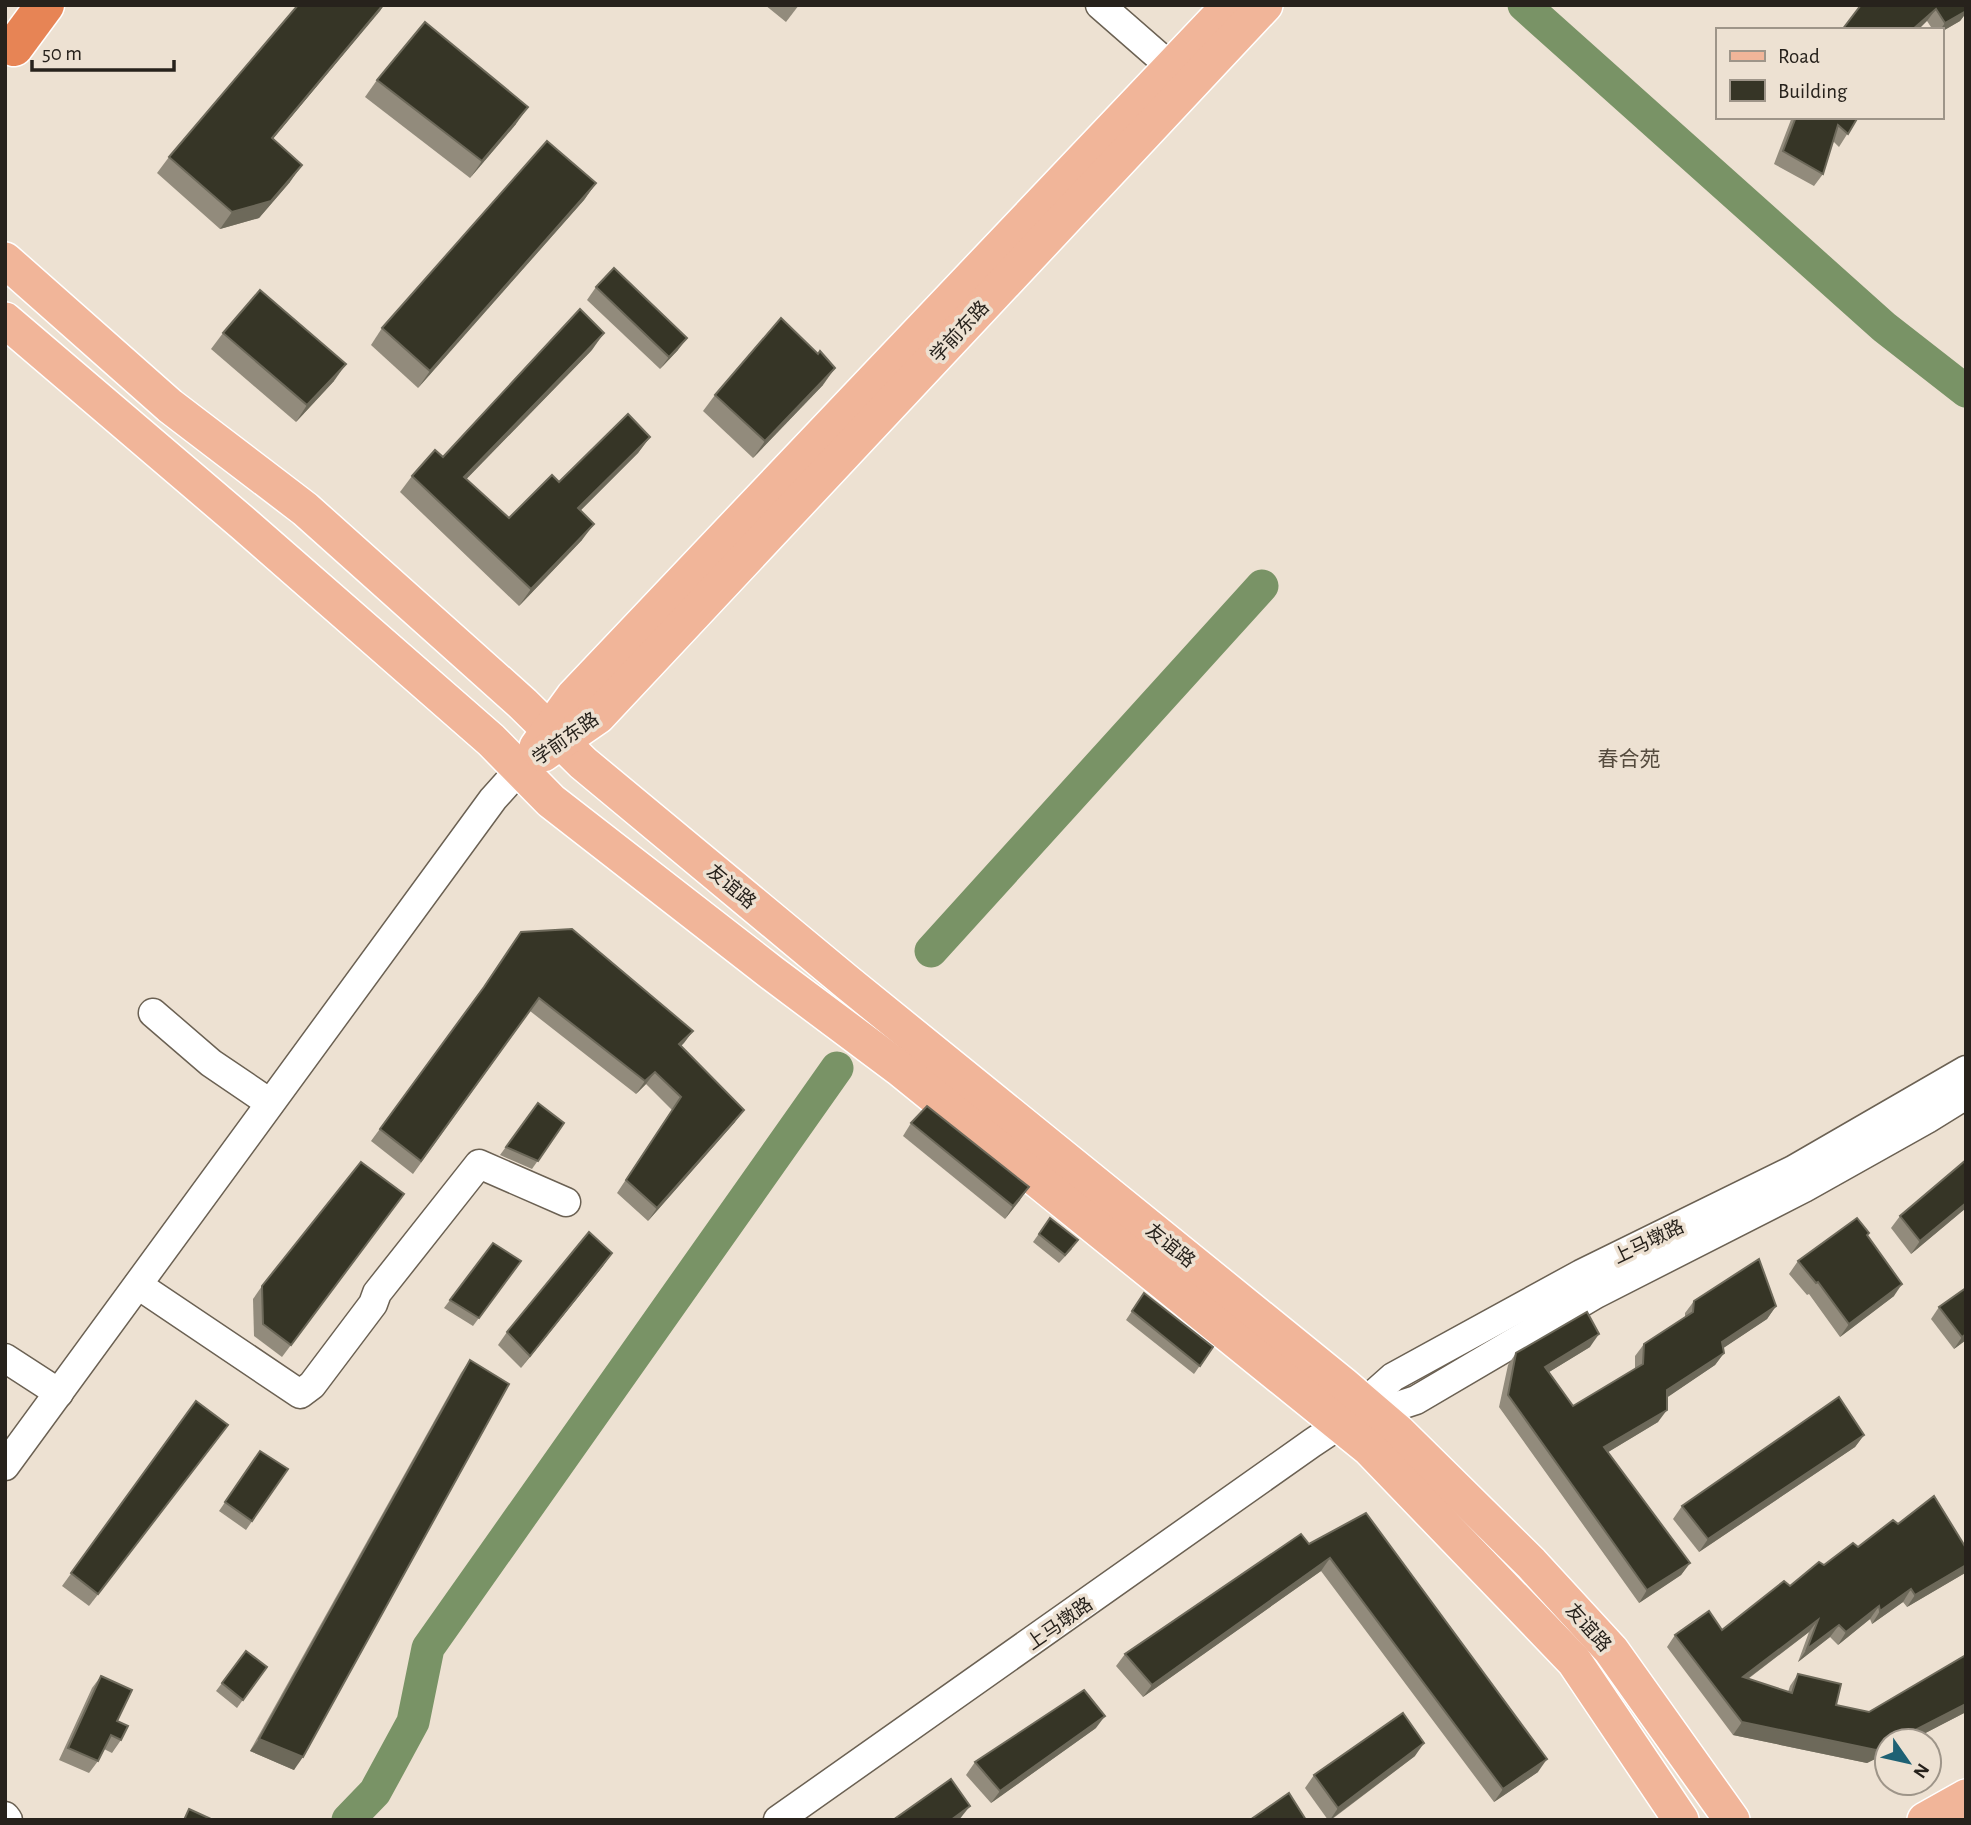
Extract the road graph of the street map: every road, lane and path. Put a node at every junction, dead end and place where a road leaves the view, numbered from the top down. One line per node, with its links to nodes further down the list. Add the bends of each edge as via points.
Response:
1 (12, 5): 7 (highway)
2 (45, 5): 7 (highway)
3 (52, 5): 7 (main road)
4 (1100, 5): 8 (street)
5 (1230, 5): 8 (main road, 学前东路)
6 (1265, 5): 11 (main road, 学前东路, via 598,716)
7 (8, 39)
8 (1171, 67): 11 (main road, 学前东路, via 574,696)
9 (5, 260): 11 (main road, 友谊路, via 170,407 305,509)
10 (5, 320): 12 (main road, 友谊路)
11 (555, 735): 12 (main road, 学前东路); 21 (main road, 友谊路)
12 (520, 769): 16 (street, via 493,799); 21 (main road, 友谊路, via 551,801 772,972)
13 (153, 1013): 16 (street, via 211,1063)
14 (1966, 1070): 21 (street, 上马墩路, via 1793,1170 1581,1273 1393,1377)
15 (1966, 1095): 21 (street, 上马墩路, via 1804,1188 1595,1294 1416,1400)
16 (270, 1103): 18 (street)
17 (566, 1202): 18 (street, via 479,1164 377,1293 312,1385 300,1394)
18 (138, 1284): 20 (street)
19 (5, 1358): 20 (street)
20 (59, 1393): 22 (street)
21 (1360, 1414): 24 (street, 上马墩路, via 1312,1443); 25 (main road, 友谊路, via 1370,1449 1574,1661); 26 (main road, 友谊路, via 1398,1432 1531,1563 1611,1650)
22 (5, 1466)
23 (1966, 1797): 27 (main road)
24 (778, 1820)
25 (1681, 1820)
26 (1732, 1820)
27 (1925, 1820)

